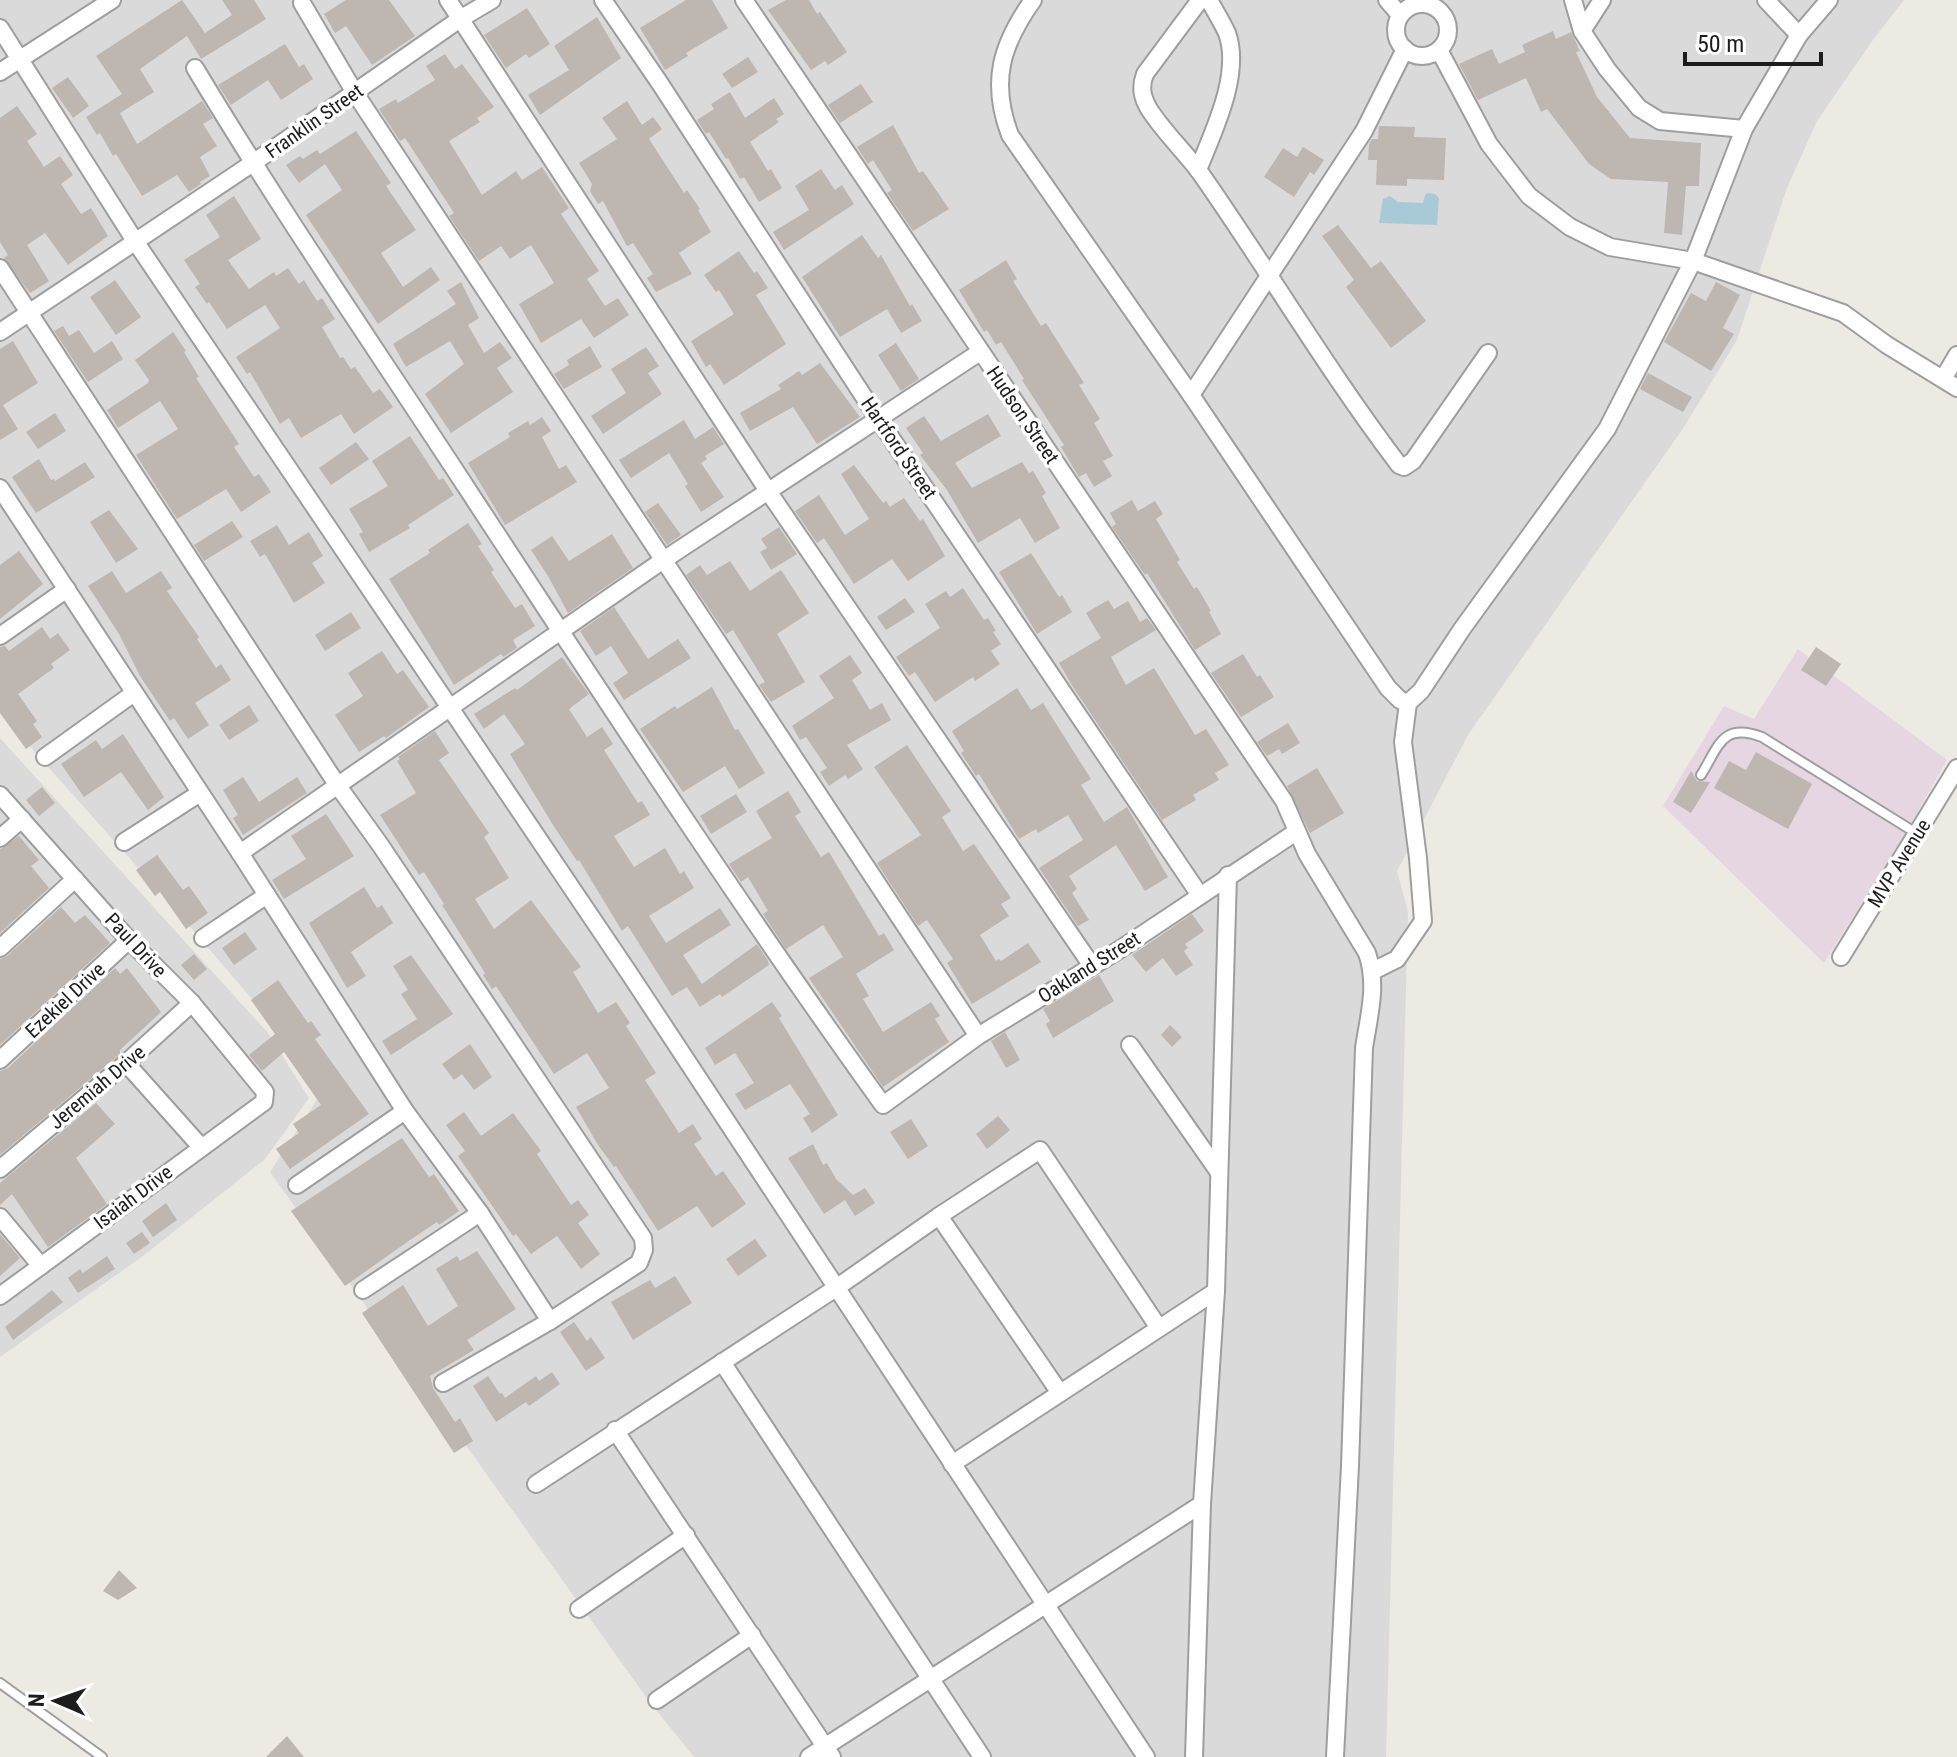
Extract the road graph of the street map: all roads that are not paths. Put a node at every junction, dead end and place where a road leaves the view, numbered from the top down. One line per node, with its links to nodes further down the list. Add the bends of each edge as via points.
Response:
1 (112, 0): 23 (street)
2 (448, 0): 17 (street)
3 (492, 0): 17 (street, Franklin Street)
4 (603, 0): 41 (street, Hartford Street)
5 (744, 0): 36 (street, Hudson Street)
6 (1033, 0): 40 (street, via 1013,29 1002,64 1000,100 1010,135)
7 (1200, 0): 29 (street, via 1141,85 1149,109)
8 (1209, 0): 29 (street, via 1227,32 1230,67 1222,108)
9 (1387, 0): 16 (street)
10 (1573, 0): 19 (street)
11 (1602, 0): 19 (street)
12 (1766, 0): 20 (street)
13 (1829, 0): 20 (street)
14 (302, 3): 26 (street)
15 (1435, 3): 16 (street, via 1419,4); 22 (street, via 1448,26)
16 (1400, 15): 21 (street, via 1396,29)
17 (460, 19): 26 (street, Franklin Street); 43 (street)
18 (0, 28): 23 (street)
19 (1582, 31): 27 (street, via 1629,98 1649,116)
20 (1799, 35): 27 (street)
21 (1405, 49): 22 (street, via 1418,55); 33 (street, via 1364,131)
22 (1439, 50): 31 (street, via 1489,144 1529,196 1570,227 1610,247)
23 (19, 59): 25 (street); 30 (street)
24 (195, 68): 28 (street)
25 (0, 72)
26 (355, 93): 28 (street, Franklin Street); 44 (street)
27 (1744, 129): 31 (street)
28 (253, 163): 30 (street, Franklin Street); 46 (street)
29 (1198, 170): 33 (street)
30 (135, 241): 34 (street, Franklin Street); 50 (street)
31 (1693, 261): 39 (street, via 1843,313); 49 (street, via 1607,429)
32 (0, 268): 34 (street)
33 (1267, 276): 37 (street, via 1404,467); 40 (street)
34 (28, 313): 35 (street, Franklin Street); 54 (street)
35 (0, 332)
36 (980, 352): 41 (street); 58 (street, Hudson Street, via 1284,801)
37 (1488, 353)
38 (1957, 355): 39 (street)
39 (1950, 384)
40 (1191, 395): 49 (street, via 1388,688)
41 (879, 420): 43 (street); 65 (street, Hartford Street)
42 (0, 488): 45 (street)
43 (768, 491): 44 (street); 71 (street)
44 (662, 561): 46 (street); 74 (street)
45 (67, 589): 47 (street); 48 (street)
46 (561, 633): 50 (street); 74 (street, Oakland Street, via 783,967 883,1105)
47 (0, 636)
48 (134, 693): 51 (street); 55 (street)
49 (1408, 703): 72 (street, via 1403,742 1423,921 1397,959)
50 (449, 708): 54 (street); 88 (street)
51 (45, 757)
52 (1957, 768): 59 (street, MVP Avenue)
53 (1701, 775): 59 (lane, via 1722,741 1731,733 1747,731)
54 (338, 786): 62 (street); 92 (street, via 643,1238 639,1263)
55 (200, 793): 61 (street); 62 (street)
56 (0, 795): 57 (street, Paul Drive)
57 (22, 819): 60 (street); 64 (street, Paul Drive)
58 (1296, 832): 63 (street, Oakland Street); 72 (street, Hudson Street)
59 (1917, 834): 70 (street, MVP Avenue)
60 (0, 838)
61 (124, 842)
62 (240, 853): 66 (street)
63 (1228, 875): 65 (street, Oakland Street); 82 (street)
64 (75, 879): 68 (street, Paul Drive); 69 (street)
65 (1199, 894): 71 (street, Oakland Street)
66 (267, 895): 67 (street); 79 (street)
67 (203, 938)
68 (129, 940): 73 (street, Paul Drive); 76 (street, Ezekiel Drive)
69 (0, 948)
70 (1841, 957)
71 (1092, 966): 74 (street, Oakland Street)
72 (1373, 971): 114 (street, via 1364,1048)
73 (192, 1003): 77 (street, Jeremiah Drive); 78 (street, Paul Drive)
74 (978, 1036)
75 (1130, 1045): 82 (street)
76 (0, 1060)
77 (126, 1063): 80 (street); 81 (street, Jeremiah Drive)
78 (265, 1098): 80 (street, Isaiah Drive)
79 (405, 1111): 83 (street); 84 (street)
80 (201, 1147): 87 (street, Isaiah Drive)
81 (0, 1169)
82 (1218, 1171): 90 (street)
83 (297, 1185)
84 (480, 1213): 89 (street); 92 (street)
85 (939, 1216): 88 (street); 93 (street, via 1040,1150); 96 (street)
86 (0, 1217): 87 (street)
87 (41, 1266): 91 (street, Isaiah Drive)
88 (836, 1288): 94 (street); 98 (street)
89 (363, 1290)
90 (1216, 1291): 93 (street); 100 (street)
91 (0, 1296)
92 (550, 1321): 95 (street)
93 (1159, 1328): 96 (street)
94 (722, 1362): 97 (street); 105 (street)
95 (443, 1383)
96 (1060, 1393): 98 (street)
97 (615, 1430): 99 (street); 101 (street)
98 (952, 1464): 102 (street)
99 (536, 1484)
100 (1202, 1504): 102 (street); 113 (street)
101 (686, 1535): 103 (street); 104 (street)
102 (1047, 1606): 105 (street); 112 (street)
103 (579, 1609)
104 (752, 1635): 107 (street); 108 (street)
105 (933, 1679): 108 (street); 111 (street)
106 (0, 1683): 109 (lane)
107 (657, 1700)
108 (828, 1752): 110 (street)
109 (102, 1757)
110 (809, 1757)
111 (982, 1757)
112 (1146, 1757)
113 (1194, 1757)
114 (1335, 1757)

